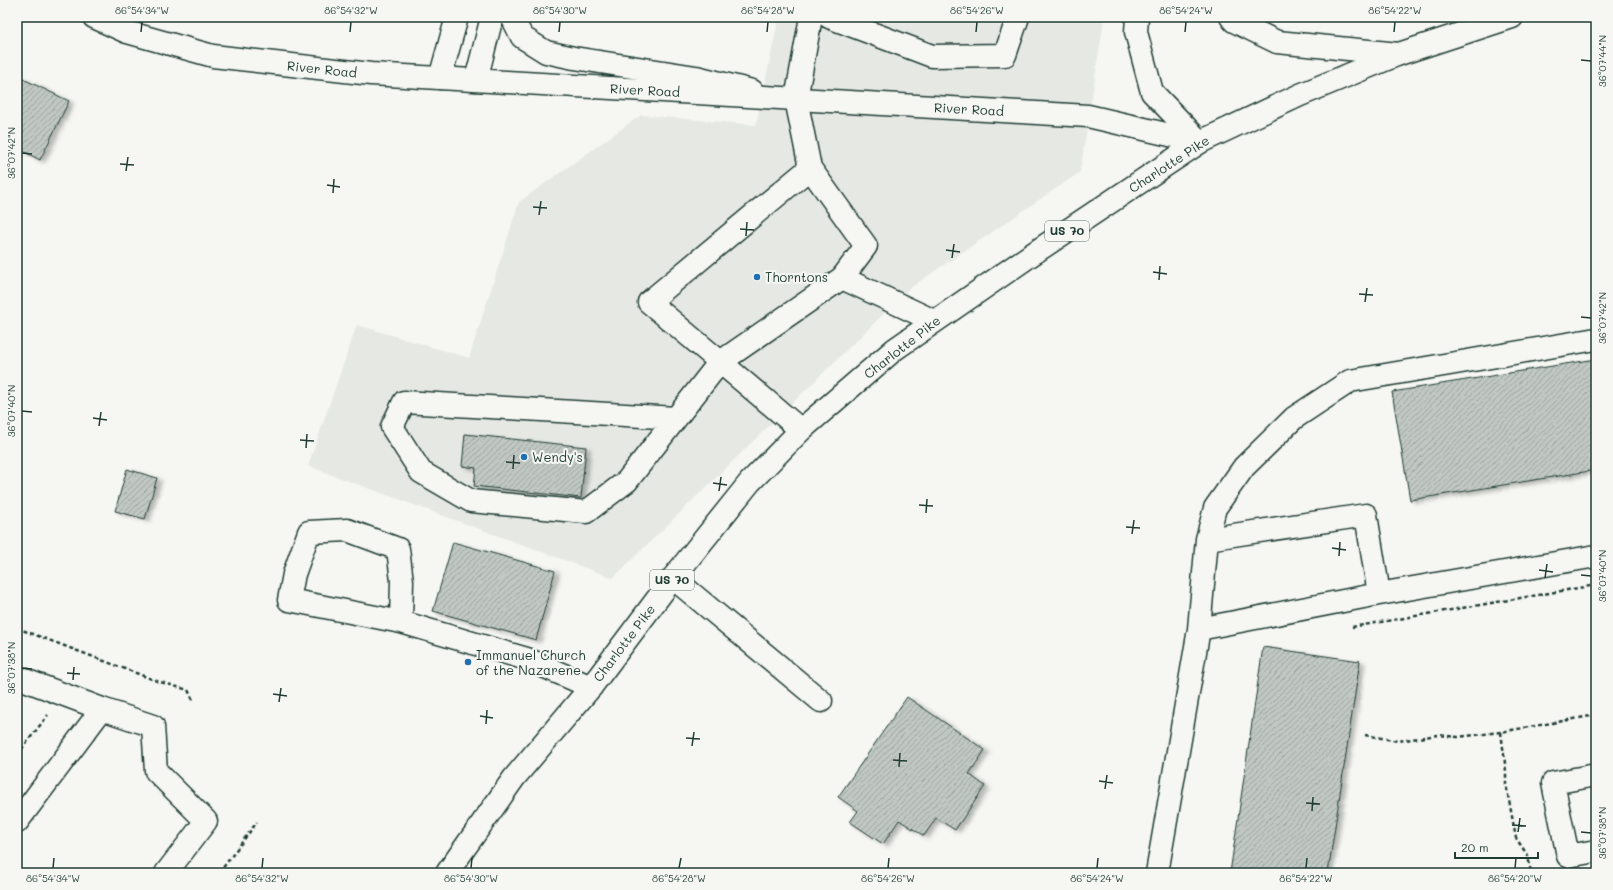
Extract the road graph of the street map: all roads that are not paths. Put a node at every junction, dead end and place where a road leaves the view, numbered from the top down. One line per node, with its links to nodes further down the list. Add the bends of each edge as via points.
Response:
1 (94, 17): 12 (main road, River Road, via 127,32 213,56 371,74)
2 (457, 17): 12 (main road)
3 (492, 17): 13 (main road)
4 (512, 17): 14 (main road, via 522,37 546,52 696,76)
5 (811, 17): 14 (main road)
6 (829, 17): 7 (main road, via 932,56 1005,55)
7 (1018, 17)
8 (1137, 17): 15 (main road, via 1136,32 1152,92)
9 (1231, 17): 11 (main road, via 1234,21 1277,42)
10 (1512, 17): 11 (main road, Charlotte Pike / US 70)
11 (1399, 54): 15 (main road, Charlotte Pike / US 70, via 1300,94)
12 (440, 78): 13 (main road, River Road)
13 (476, 80): 14 (main road, River Road)
14 (786, 98): 15 (main road, River Road, via 1088,116); 16 (main road)
15 (1200, 142): 18 (main road, Charlotte Pike / US 70)
16 (810, 168): 17 (main road, via 866,246); 20 (main road, via 649,302)
17 (842, 278): 18 (main road); 20 (main road)
18 (934, 321): 22 (main road, Charlotte Pike / US 70, via 895,349)
19 (1596, 339): 23 (main road, via 1350,381 1294,418 1244,467 1215,508)
20 (719, 363): 21 (main road); 22 (main road)
21 (676, 418): 21 (main road, via 404,402 392,427 421,472 471,501 586,512 626,481)
22 (801, 430): 25 (main road, Charlotte Pike / US 70, via 750,482)
23 (1207, 539): 26 (main road, via 1366,515); 28 (main road)
24 (1596, 556): 26 (main road)
25 (673, 578): 30 (main road, Charlotte Pike / US 70); 31 (main road)
26 (1379, 594): 28 (main road)
27 (401, 622): 27 (main road, via 289,600 294,574 309,532 347,530 398,549 402,581); 30 (main road, via 527,659)
28 (1199, 629): 38 (main road)
29 (18, 679): 32 (main road)
30 (591, 687): 37 (main road, Charlotte Pike / US 70, via 514,778)
31 (821, 701)
32 (102, 710): 34 (main road); 36 (main road, via 153,726 156,771 206,821)
33 (1596, 775): 35 (main road, via 1553,783 1568,856)
34 (17, 822)
35 (1596, 851)
36 (166, 873)
37 (446, 873)
38 (1157, 873)

